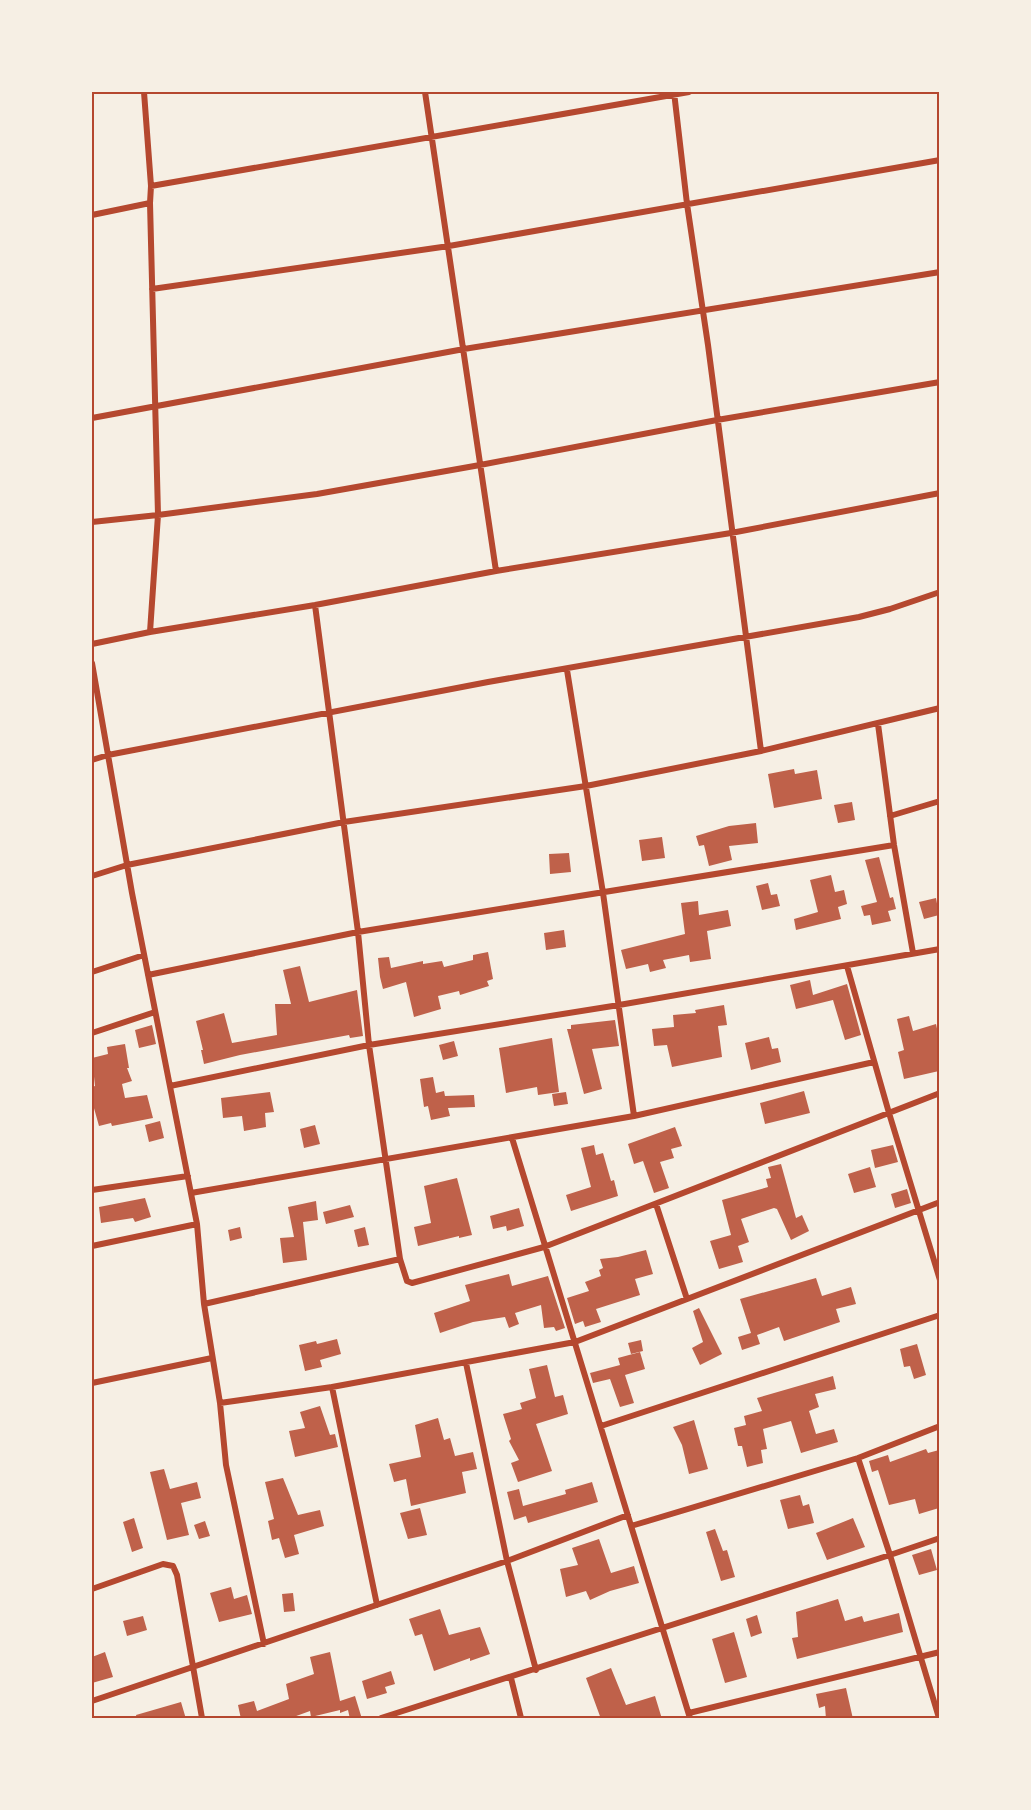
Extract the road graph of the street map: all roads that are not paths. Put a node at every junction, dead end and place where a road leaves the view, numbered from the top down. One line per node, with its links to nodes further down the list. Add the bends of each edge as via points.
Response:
1 (144, 92): 7 (street)
2 (425, 92): 5 (street)
3 (688, 92): 4 (street)
4 (674, 93): 5 (street); 9 (street)
5 (432, 138): 7 (street); 11 (street)
6 (939, 160): 9 (street)
7 (151, 186): 8 (street)
8 (150, 203): 10 (street); 13 (street)
9 (687, 204): 11 (street); 14 (street)
10 (92, 214)
11 (448, 246): 13 (street); 15 (street)
12 (939, 272): 14 (street)
13 (152, 289): 17 (street)
14 (703, 311): 15 (street); 19 (street)
15 (464, 348): 17 (street); 20 (street)
16 (939, 382): 19 (street)
17 (154, 406): 18 (street); 22 (street)
18 (92, 418)
19 (717, 420): 20 (street); 24 (street)
20 (480, 465): 22 (street, via 317,494); 25 (street)
21 (939, 493): 24 (street)
22 (158, 515): 23 (street); 28 (street)
23 (92, 522)
24 (731, 533): 25 (street); 29 (street)
25 (496, 571): 27 (street)
26 (939, 592): 29 (street, via 859,617)
27 (315, 605): 28 (street); 34 (street)
28 (150, 632): 30 (street)
29 (745, 638): 32 (street); 36 (street)
30 (92, 644)
31 (92, 663): 37 (street)
32 (567, 670): 34 (street); 39 (street)
33 (939, 708): 35 (street)
34 (328, 714): 37 (street); 42 (street)
35 (878, 724): 36 (street); 41 (street)
36 (761, 752): 39 (street)
37 (108, 755): 38 (street); 44 (street)
38 (92, 760)
39 (586, 786): 42 (street); 46 (street)
40 (939, 801): 41 (street)
41 (890, 816): 43 (street)
42 (344, 822): 44 (street); 47 (street)
43 (894, 845): 46 (street); 49 (street)
44 (127, 865): 45 (street); 50 (street)
45 (92, 876)
46 (603, 892): 47 (street); 54 (street)
47 (358, 932): 53 (street); 57 (street)
48 (939, 949): 49 (street)
49 (913, 953): 51 (street)
50 (144, 955): 52 (street); 53 (street)
51 (847, 966): 54 (street); 58 (street)
52 (92, 972)
53 (148, 975): 55 (street)
54 (619, 1005): 57 (street); 62 (street)
55 (155, 1012): 56 (street); 59 (street)
56 (92, 1033)
57 (369, 1045): 59 (street); 64 (street)
58 (874, 1062): 61 (street); 62 (street)
59 (170, 1086): 65 (street)
60 (939, 1093): 61 (street)
61 (888, 1113): 69 (street); 70 (street)
62 (634, 1116): 63 (street)
63 (512, 1138): 64 (street); 73 (street)
64 (387, 1160): 67 (street); 74 (street)
65 (188, 1176): 66 (street); 67 (street)
66 (92, 1190)
67 (191, 1193): 71 (street)
68 (939, 1202): 70 (street)
69 (656, 1204): 73 (street); 76 (street)
70 (918, 1209): 75 (street); 76 (street)
71 (197, 1224): 72 (street); 77 (street)
72 (92, 1246)
73 (544, 1247): 74 (street, via 412,1283 405,1278); 79 (street)
74 (400, 1259): 77 (street)
75 (939, 1280)
76 (687, 1299): 79 (street)
77 (204, 1304): 80 (street)
78 (939, 1316): 85 (street)
79 (575, 1342): 81 (street); 85 (street)
80 (212, 1358): 82 (street); 84 (street)
81 (466, 1363): 83 (street); 92 (street)
82 (92, 1383)
83 (332, 1387): 84 (street); 94 (street)
84 (220, 1403): 96 (street, via 226,1465)
85 (601, 1426): 88 (street)
86 (939, 1426): 87 (street)
87 (858, 1458): 89 (street); 91 (street)
88 (628, 1515): 89 (street); 92 (street)
89 (631, 1526): 95 (street)
90 (939, 1538): 91 (street)
91 (891, 1555): 95 (street); 98 (street)
92 (507, 1561): 94 (street); 100 (street)
93 (92, 1589): 99 (street, via 163,1564 173,1566)
94 (377, 1605): 96 (street)
95 (661, 1628): 100 (street); 103 (street)
96 (264, 1644): 99 (street)
97 (939, 1652): 98 (street)
98 (920, 1657): 103 (street); 107 (street)
99 (194, 1668): 102 (street); 104 (street)
100 (536, 1670): 101 (street)
101 (511, 1678): 105 (street); 106 (street)
102 (92, 1701)
103 (689, 1716)
104 (202, 1719)
105 (381, 1719)
106 (521, 1719)
107 (939, 1719)

